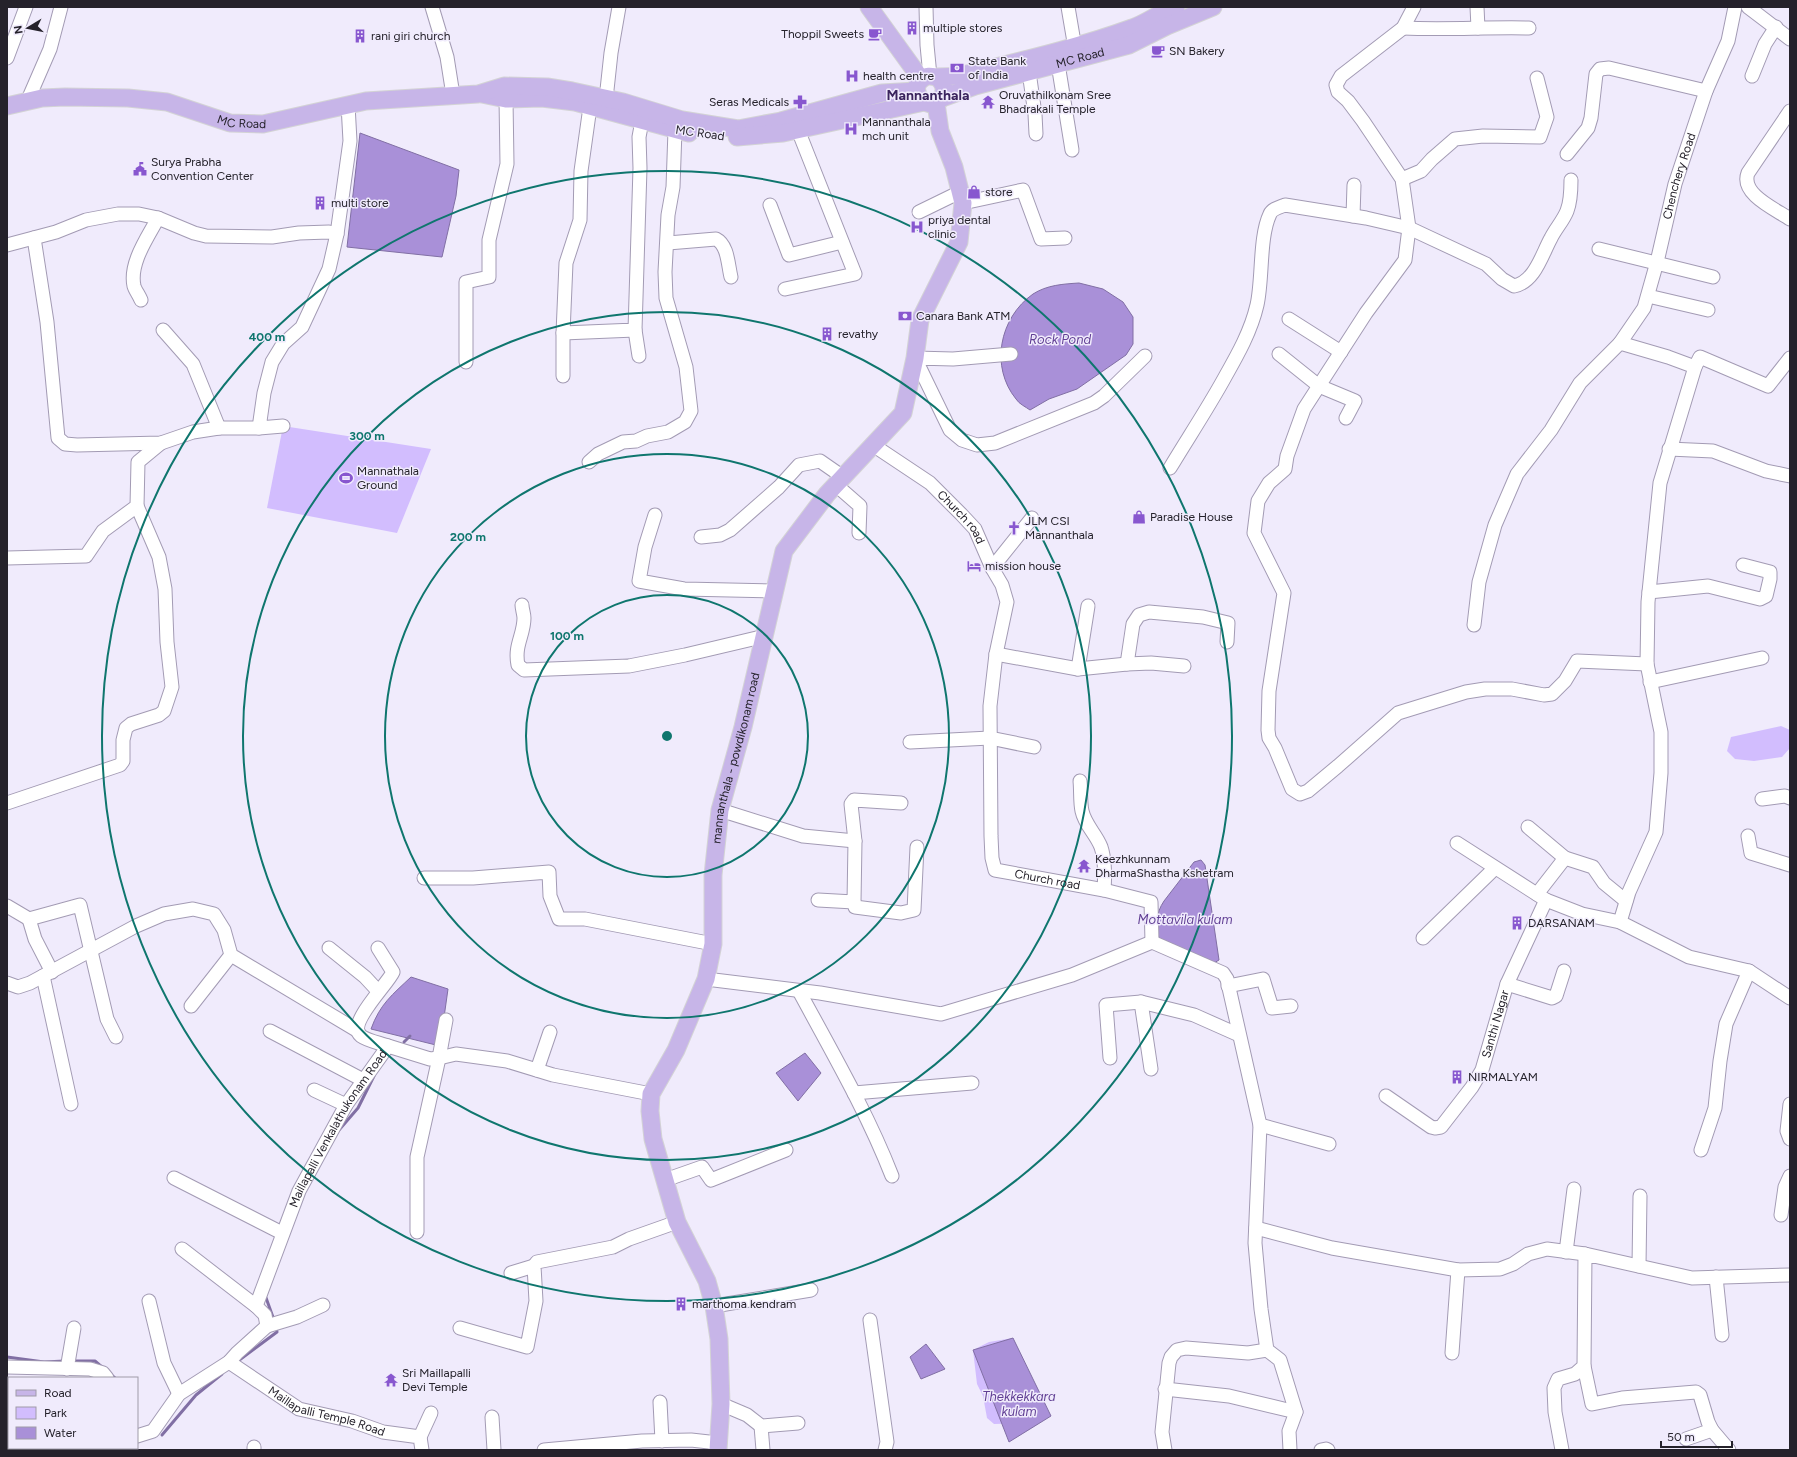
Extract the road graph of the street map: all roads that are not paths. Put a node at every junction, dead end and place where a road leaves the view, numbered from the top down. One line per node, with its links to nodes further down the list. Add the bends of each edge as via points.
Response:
1 (26, 7): 20 (street)
2 (61, 7): 31 (street, via 50,49)
3 (432, 7): 28 (street, via 447,57)
4 (619, 7): 30 (street)
5 (869, 7): 25 (main road)
6 (926, 7): 25 (street)
7 (1068, 7): 19 (street)
8 (1213, 7): 21 (main road, MC Road, via 1129,45)
9 (1414, 7): 15 (street)
10 (1477, 7): 16 (street)
11 (1735, 7): 26 (street, Chenchery Road, via 1728,41)
12 (1748, 7): 14 (street)
13 (1168, 8): 19 (main road, MC Road, via 1134,28)
14 (1776, 27): 18 (street); 23 (street, via 1765,44)
15 (1404, 28): 16 (street); 42 (street, via 1341,76 1336,85 1338,92 1363,121)
16 (1478, 28): 17 (street)
17 (1529, 28)
18 (1790, 39)
19 (1075, 48): 25 (main road, MC Road, via 966,75)
20 (7, 58)
21 (1058, 64): 22 (main road, MC Road); 40 (street)
22 (1029, 72): 25 (main road, MC Road, via 975,86); 39 (street)
23 (1752, 76)
24 (1537, 78): 42 (street, via 1547,117 1540,138 1483,136 1455,139 1421,171)
25 (930, 89): 30 (main road, MC Road, via 882,93 781,122 738,129 682,120); 38 (main road, MC Road); 45 (main road, mannanthala - powdikonam road, via 940,131)
26 (1706, 91): 41 (street, via 1600,68 1596,74 1588,128); 59 (street, Chenchery Road, via 1675,184)
27 (478, 94): 28 (main road, MC Road); 29 (main road, MC Road); 30 (main road, MC Road, via 504,86 548,87)
28 (453, 95): 32 (main road, MC Road)
29 (506, 99): 34 (main road, MC Road, via 542,98 575,102); 78 (street, via 507,164 488,240 489,277 466,282)
30 (606, 99)
31 (27, 102): 32 (main road, MC Road, via 64,97 128,98 167,102 230,123 246,125 263,124); 33 (main road, MC Road)
32 (348, 105): 52 (street, via 350,141)
33 (7, 106)
34 (590, 107): 36 (main road, MC Road); 69 (street, via 581,172 580,220 566,263)
35 (1790, 111): 50 (street, via 1748,173 1746,180 1751,192)
36 (642, 121): 37 (main road, MC Road); 68 (street, via 639,137)
37 (675, 130): 38 (main road, MC Road, via 743,137); 56 (street)
38 (798, 130): 55 (street)
39 (1036, 134)
40 (1072, 150)
41 (1567, 154)
42 (1402, 179): 51 (street)
43 (1570, 180): 51 (street, via 1568,210 1536,267 1524,283 1519,285 1508,283 1486,264)
44 (1354, 185): 48 (street)
45 (962, 197): 47 (street); 54 (street, via 1023,190 1041,239); 76 (main road, mannanthala - powdikonam road, via 959,242 920,320)
46 (770, 205): 55 (street, via 789,255)
47 (919, 212)
48 (1353, 216): 51 (street); 90 (street, via 1285,206 1270,213 1264,237 1258,300 1252,325 1243,346)
49 (158, 218): 52 (street, via 206,236 272,237 329,232); 53 (street, via 140,214 109,215); 64 (street, via 137,258 134,286)
50 (1790, 219)
51 (1409, 228): 71 (street, via 1406,260 1366,313)
52 (337, 234): 85 (street, via 329,269 302,326 282,344 272,362)
53 (34, 238): 57 (street); 86 (street, via 47,322 58,438 65,444 77,445)
54 (1065, 238)
55 (842, 242): 62 (street, via 855,274)
56 (668, 243): 60 (street, via 716,239 721,241); 89 (street, via 666,298 686,367 691,411 684,422 668,432 623,442 598,454)
57 (7, 245)
58 (1599, 249): 59 (street)
59 (1657, 262): 61 (street); 63 (street, Chenchery Road)
60 (731, 276)
61 (1713, 277)
62 (785, 289)
63 (1648, 296): 65 (street); 70 (street, Chenchery Road, via 1644,308)
64 (141, 300)
65 (1708, 310)
66 (1289, 318): 71 (street)
67 (163, 330): 84 (street, via 193,364)
68 (635, 330): 69 (street); 74 (street)
69 (563, 333): 80 (street)
70 (1620, 343): 79 (street); 105 (street, Chenchery Road, via 1580,383 1551,430 1518,474 1495,525 1479,582)
71 (1341, 352): 81 (street)
72 (1011, 354): 76 (street, via 953,360)
73 (1279, 354): 81 (street)
74 (639, 356)
75 (1145, 356): 76 (street, via 1094,403 996,444 978,445 962,440 950,430)
76 (915, 358): 87 (main road, mannanthala - powdikonam road, via 903,413)
77 (1790, 358): 79 (street, via 1768,386 1700,357)
78 (466, 362)
79 (1695, 367): 88 (street)
80 (563, 376)
81 (1319, 386): 82 (street, via 1355,401); 111 (street, via 1304,409 1287,456 1285,469 1269,483 1258,502 1254,533 1284,592 1269,691 1268,730 1269,738 1292,789 1300,794 1308,791 1398,713 1466,692 1485,689 1512,689 1552,694 1565,681 1577,661)
82 (1346, 418)
83 (283, 426): 85 (street)
84 (219, 428): 85 (street); 86 (street, via 193,432)
85 (259, 428)
86 (161, 443): 93 (street, via 138,462)
87 (873, 445): 92 (main road, mannanthala - powdikonam road); 100 (street, Church road, via 930,483 961,514 975,529)
88 (1669, 449): 91 (street, via 1713,451 1766,471); 102 (street, via 1660,483)
89 (589, 462)
90 (1170, 468)
91 (1790, 476)
92 (840, 481): 96 (street, via 860,506); 97 (street, via 820,461 799,465 779,487 730,530 720,536); 101 (main road, mannanthala - powdikonam road, via 784,551)
93 (137, 506): 98 (street, via 103,531 86,556); 121 (street, via 159,557 165,589 172,687 164,711 126,728 123,761 120,765)
94 (655, 515): 101 (street, via 645,547 639,581 684,589)
95 (1032, 518): 100 (street)
96 (860, 533)
97 (701, 537)
98 (8, 560)
99 (1743, 565): 102 (street, via 1770,572 1766,596 1760,599 1708,586)
100 (992, 568): 108 (street, Church road, via 1002,585 1007,602)
101 (775, 591): 106 (main road, mannanthala - powdikonam road)
102 (1649, 592): 111 (street)
103 (522, 605): 106 (street, via 523,626 516,653 518,665 524,670 629,666 685,656)
104 (1088, 606): 113 (street)
105 (1474, 625)
106 (765, 636): 123 (main road, mannanthala - powdikonam road, via 744,727)
107 (1227, 642): 110 (street, via 1228,623 1203,617 1149,612 1139,615 1133,624)
108 (996, 654): 113 (street); 115 (street, Church road, via 990,706)
109 (1762, 658): 114 (street)
110 (1126, 664): 112 (street); 113 (street)
111 (1647, 664): 114 (street)
112 (1184, 666)
113 (1078, 669)
114 (1650, 682): 136 (street, via 1660,732 1661,773 1656,832)
115 (990, 738): 116 (street); 117 (street); 133 (street, Church road, via 991,836 995,870)
116 (910, 742)
117 (1034, 747)
118 (1080, 781): 133 (street, via 1082,811 1101,847)
119 (1790, 798): 120 (street, via 1785,796)
120 (1762, 799)
121 (7, 803)
122 (901, 804): 126 (street, via 854,800 852,804)
123 (720, 810): 126 (street, via 803,836); 143 (main road, mannanthala - powdikonam road, via 713,875)
124 (1528, 828): 129 (street)
125 (1748, 836): 130 (street, via 1751,853)
126 (855, 841): 137 (street)
127 (1457, 843): 131 (street)
128 (917, 848): 137 (street, via 914,910 901,913 855,907)
129 (1565, 858): 134 (street, Santhi Nagar); 136 (street, via 1593,867 1604,883)
130 (1790, 865)
131 (1495, 868): 134 (street); 141 (street)
132 (424, 878): 143 (street, via 473,878 549,872 550,896 558,919 585,918)
133 (1104, 890): 142 (street, Church road, via 1151,902)
134 (1541, 897): 140 (street, via 1582,914); 153 (street, Santhi Nagar)
135 (818, 900): 137 (street)
136 (1626, 901): 140 (street)
137 (854, 902)
138 (7, 906): 139 (street)
139 (29, 918): 146 (street, via 80,904); 150 (street)
140 (1620, 922): 149 (street, via 1689,957)
141 (1423, 938)
142 (1152, 942): 154 (street, via 1223,974); 156 (street, via 1072,975 941,1014)
143 (713, 944): 151 (main road, mannanthala - powdikonam road)
144 (329, 948): 155 (street)
145 (378, 948): 155 (street, via 393,972)
146 (90, 951): 147 (street, via 164,914 193,909 214,914 224,930); 150 (street); 166 (street, via 107,1019)
147 (230, 955): 159 (street); 163 (street)
148 (1564, 971): 153 (street, via 1556,996 1552,998)
149 (1749, 971): 157 (street); 185 (street, via 1726,1024 1715,1108)
150 (48, 974): 152 (street, via 18,987); 178 (street)
151 (706, 980): 156 (street); 176 (main road, mannanthala - powdikonam road, via 676,1050)
152 (7, 983)
153 (1508, 984): 177 (street, Santhi Nagar, via 1482,1070 1441,1127 1431,1127)
154 (1228, 986): 160 (street, via 1263,980 1272,1008); 165 (street)
155 (378, 991): 163 (street, via 357,1024)
156 (799, 991): 175 (street)
157 (1790, 998)
158 (1141, 1002): 165 (street, via 1194,1015); 169 (street, via 1106,1005); 170 (street)
159 (191, 1006)
160 (1291, 1006)
161 (446, 1020): 168 (street)
162 (270, 1031): 172 (street)
163 (358, 1031): 167 (street, via 362,1036)
164 (550, 1032): 171 (street)
165 (1239, 1035): 181 (street)
166 (116, 1037)
167 (388, 1046): 168 (street, Maillapalli Venkalathukonam Road, via 430,1059); 172 (street, Maillapalli Venkalathukonam Road)
168 (439, 1058): 171 (street, Maillapalli Venkalathukonam Road, via 456,1054 507,1061); 195 (street, via 417,1157)
169 (1110, 1058)
170 (1151, 1068)
171 (537, 1070): 176 (street, Maillapalli Venkalathukonam Road)
172 (362, 1080): 180 (street, Maillapalli Venkalathukonam Road)
173 (972, 1083): 175 (street)
174 (314, 1090): 180 (street)
175 (854, 1093): 186 (street)
176 (652, 1094): 189 (main road, mannanthala - powdikonam road, via 650,1124)
177 (1386, 1096)
178 (71, 1104)
179 (1790, 1104): 182 (street, via 1787,1131)
180 (346, 1105): 196 (street, Maillapalli Venkalathukonam Road, via 299,1191)
181 (1260, 1125): 183 (street); 194 (street)
182 (1790, 1139)
183 (1329, 1144)
184 (786, 1150): 189 (street, via 711,1180 702,1167)
185 (1701, 1150)
186 (892, 1176)
187 (1790, 1176): 192 (street, via 1784,1187)
188 (174, 1178): 196 (street)
189 (665, 1180): 193 (main road, mannanthala - powdikonam road)
190 (1574, 1189): 198 (street)
191 (1640, 1196): 201 (street)
192 (1782, 1216)
193 (677, 1222): 200 (street, via 613,1247 541,1260); 210 (main road, mannanthala - powdikonam road, via 707,1281)
194 (1256, 1228): 202 (street, via 1332,1248); 216 (street, via 1257,1272)
195 (417, 1232)
196 (282, 1233): 209 (street, Maillapalli Venkalathukonam Road)
197 (182, 1249): 209 (street)
198 (1566, 1252): 199 (street); 202 (street, via 1547,1249 1528,1254 1514,1264 1500,1269)
199 (1584, 1254): 201 (street); 219 (street)
200 (534, 1266): 203 (street); 214 (street, via 536,1301 527,1347)
201 (1639, 1266): 205 (street, via 1692,1278)
202 (1458, 1270): 217 (street)
203 (511, 1273)
204 (1790, 1275): 205 (street)
205 (1716, 1277): 215 (street)
206 (811, 1290): 210 (street)
207 (149, 1301): 224 (street, via 164,1363)
208 (323, 1305): 212 (street, via 297,1317)
209 (256, 1306): 212 (street, via 265,1315)
210 (714, 1306): 226 (main road, mannanthala - powdikonam road, via 719,1339)
211 (870, 1320): 241 (street, via 887,1442)
212 (267, 1326): 218 (street)
213 (74, 1328): 221 (street)
214 (460, 1328)
215 (1722, 1335)
216 (1267, 1350): 223 (street, via 1248,1353 1186,1348 1177,1350 1169,1362); 227 (street, via 1280,1360)
217 (1452, 1353)
218 (229, 1362): 224 (street); 236 (street, Maillapalli Temple Road, via 299,1408 352,1421)
219 (1584, 1366): 232 (street, via 1592,1404 1622,1398 1696,1392 1700,1395 1705,1416); 246 (street, via 1575,1374 1558,1380 1554,1388 1555,1412)
220 (7, 1367): 221 (street)
221 (67, 1369): 222 (street, via 90,1369 103,1373)
222 (106, 1377)
223 (1165, 1389): 227 (street, via 1229,1396); 242 (street, via 1162,1432)
224 (179, 1394): 233 (street, via 153,1431)
225 (660, 1402): 234 (street)
226 (721, 1404): 231 (street, via 747,1415); 237 (main road, mannanthala - powdikonam road)
227 (1296, 1412): 243 (street, via 1289,1431)
228 (431, 1413): 236 (street)
229 (492, 1417): 238 (street)
230 (798, 1423): 231 (street)
231 (761, 1426): 240 (street)
232 (1712, 1430): 235 (street); 247 (street)
233 (138, 1436)
234 (662, 1440): 237 (street); 239 (street)
235 (1686, 1440)
236 (421, 1444)
237 (718, 1446)
238 (494, 1450)
239 (544, 1450)
240 (763, 1450)
241 (885, 1450)
242 (1165, 1450)
243 (1290, 1450)
244 (1321, 1450): 245 (street)
245 (1328, 1450)
246 (1562, 1450)
247 (1729, 1450)

